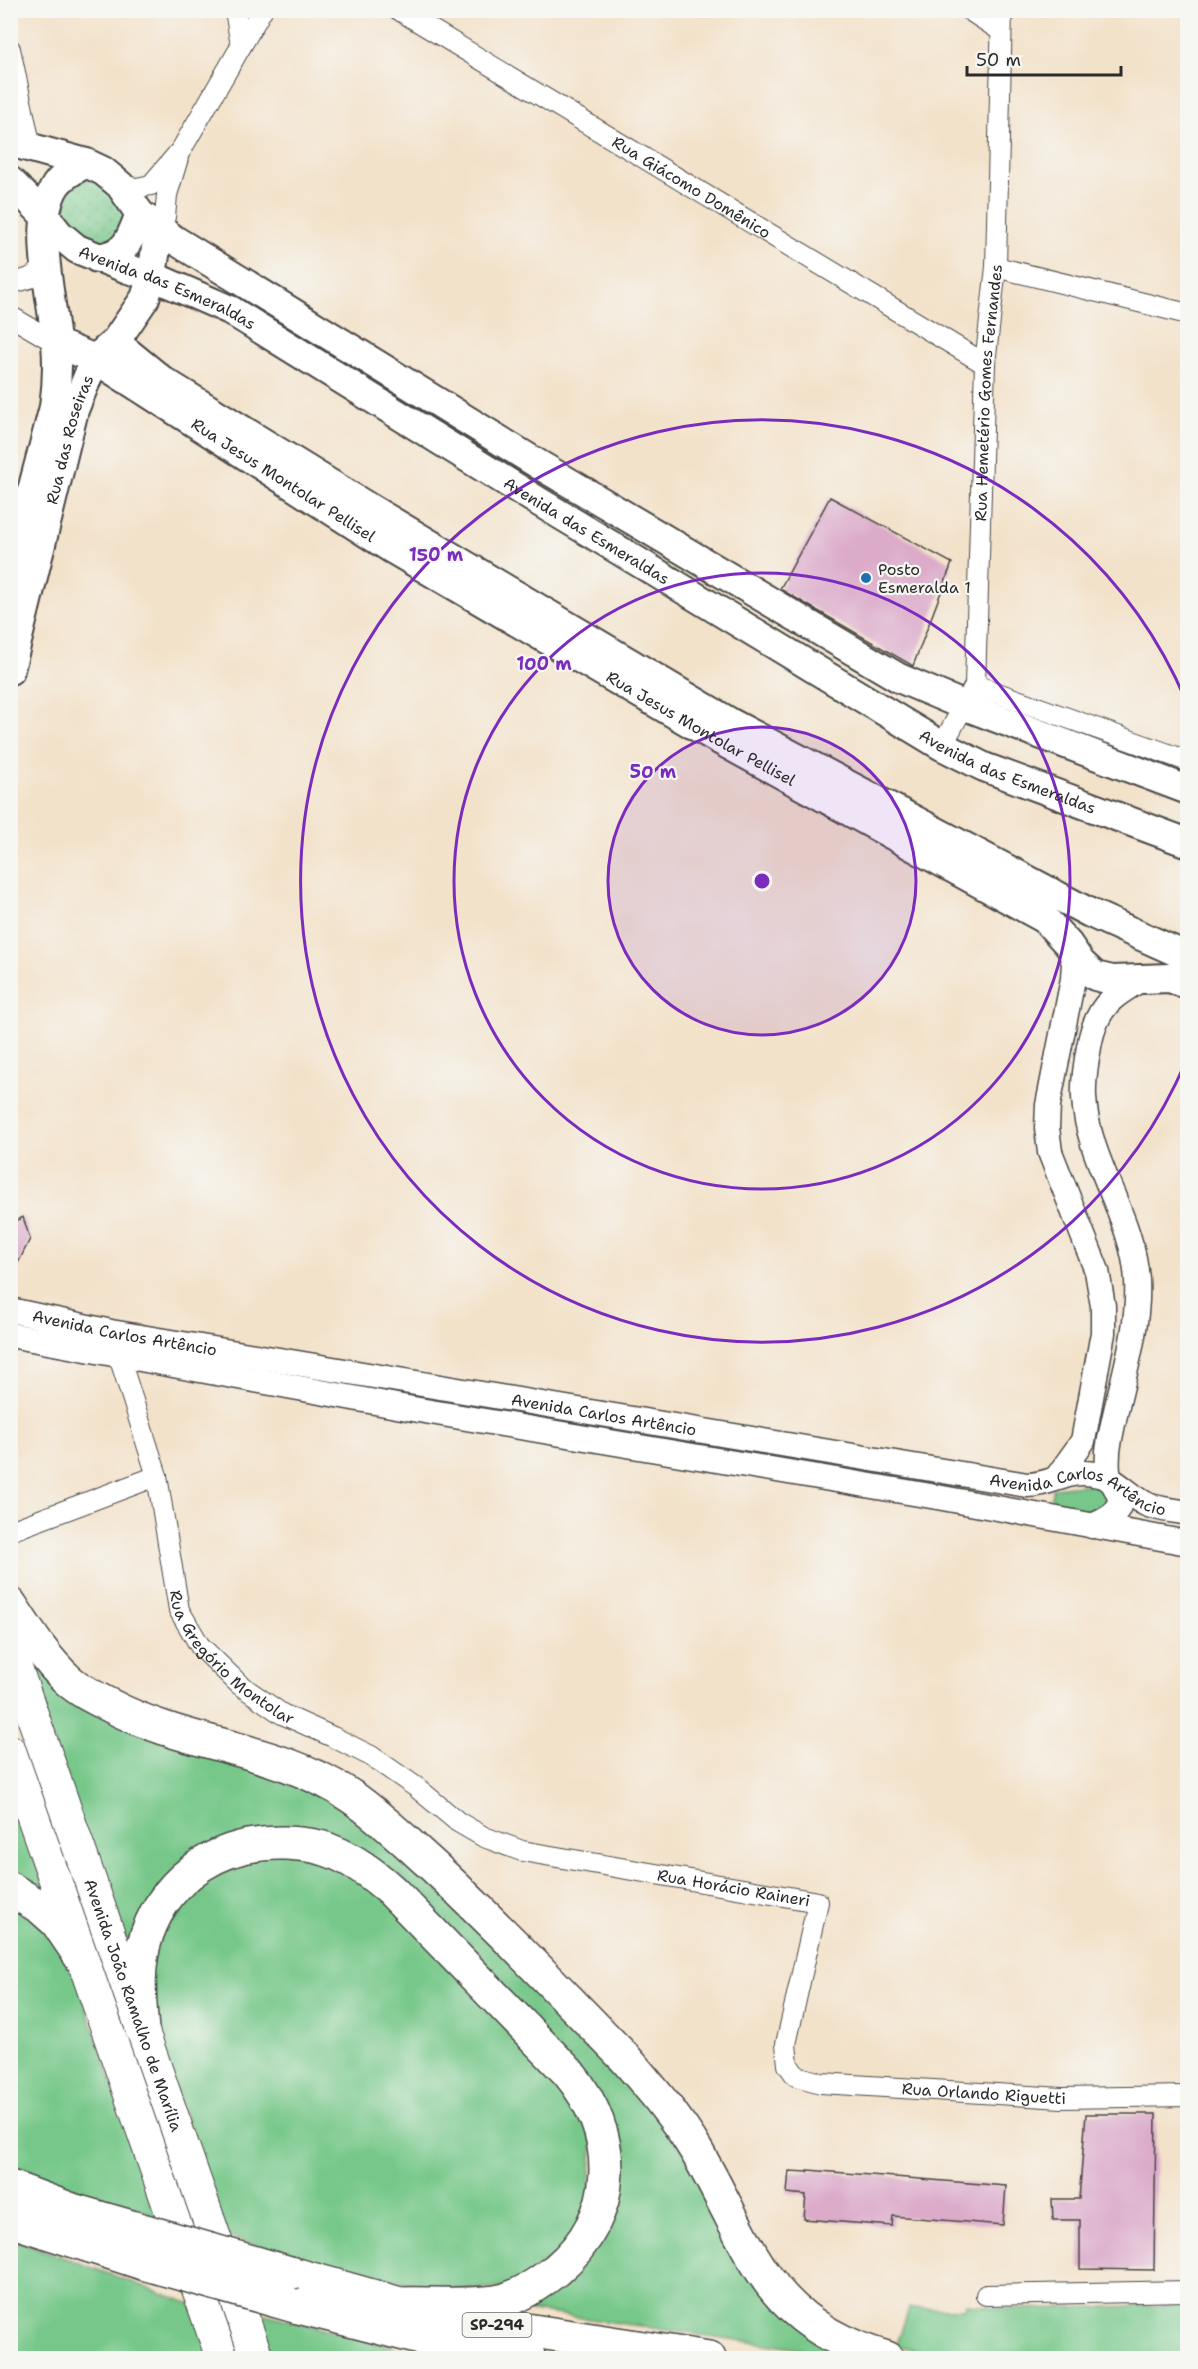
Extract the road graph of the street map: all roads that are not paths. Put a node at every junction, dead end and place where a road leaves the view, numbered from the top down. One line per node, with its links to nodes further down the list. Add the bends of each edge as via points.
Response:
1 (235, 10): 9 (street)
2 (262, 10): 9 (street)
3 (399, 10): 7 (street, Rua Giácomo Domênico)
4 (969, 10): 8 (street)
5 (1002, 10): 8 (street, Rua Hemetério Gomes Fernandes)
6 (1018, 10): 8 (street)
7 (425, 17): 27 (street, Rua Giácomo Domênico)
8 (1001, 31): 19 (street, Rua Hemetério Gomes Fernandes)
9 (241, 46): 12 (street)
10 (10, 49): 11 (street)
11 (21, 145): 13 (main road); 14 (main road)
12 (181, 150): 15 (street, via 151,185); 17 (street, via 167,195 165,217)
13 (86, 163): 15 (main road); 16 (main road, via 56,185)
14 (15, 185): 16 (main road, Avenida das Esmeraldas)
15 (120, 185): 17 (main road)
16 (45, 216): 18 (main road, Avenida das Esmeraldas, via 77,249); 20 (main road, Rua das Roseiras)
17 (150, 221): 18 (main road, via 114,256); 21 (main road, Rua das Roseiras); 28 (main road, Avenida das Esmeraldas, via 173,239)
18 (97, 258): 21 (main road, Avenida das Esmeraldas)
19 (996, 267): 23 (street); 27 (street, Rua Hemetério Gomes Fernandes)
20 (46, 268): 22 (street); 25 (main road, Rua das Roseiras)
21 (152, 276): 26 (main road, Rua das Roseiras, via 145,298); 29 (main road, Avenida das Esmeraldas, via 230,310)
22 (10, 284)
23 (1188, 314)
24 (10, 316): 25 (street)
25 (56, 343): 26 (main road, Rua Jesus Montolar Pellisel); 30 (main road, Rua das Roseiras, via 58,382)
26 (105, 350): 30 (main road, Rua das Roseiras, via 74,410); 31 (main road, Rua Jesus Montolar Pellisel)
27 (985, 364): 34 (street, Rua Hemetério Gomes Fernandes)
28 (538, 464): 29 (main road); 34 (main road, Avenida das Esmeraldas, via 899,678)
29 (523, 492): 35 (main road, Avenida das Esmeraldas)
30 (40, 500): 32 (main road, Rua das Roseiras); 33 (main road, Rua das Roseiras)
31 (360, 516): 39 (main road, Rua Jesus Montolar Pellisel, via 731,723); 41 (main road, Rua Jesus Montolar Pellisel, via 716,738 1045,919)
32 (10, 574)
33 (10, 670)
34 (970, 696): 35 (street, Rua Hemetério Gomes Fernandes); 36 (street); 37 (main road, Avenida das Esmeraldas)
35 (942, 746): 38 (main road, Avenida das Esmeraldas, via 984,767)
36 (1188, 761)
37 (1188, 790)
38 (1188, 843)
39 (1090, 913): 40 (main road, Rua Jesus Montolar Pellisel); 41 (main road, via 1078,918 1070,930)
40 (1151, 942): 42 (main road, Rua Jesus Montolar Pellisel); 43 (main road, via 1151,961)
41 (1068, 944): 43 (main road, Rua Jesus Montolar Pellisel, via 1095,976 1112,980); 52 (street, via 1074,963 1073,979 1047,1128 1050,1152 1097,1271 1103,1333 1083,1441)
42 (1188, 957)
43 (1142, 978): 44 (main road, Rua Jesus Montolar Pellisel, via 1170,978); 53 (street, via 1112,998 1094,1023 1085,1073 1084,1098 1091,1132 1133,1250 1137,1279 1135,1317 1108,1451)
44 (1188, 985)
45 (10, 1310): 46 (street, Avenida Carlos Artêncio)
46 (111, 1332): 48 (street, Rua Gregório Montolar); 49 (street, Avenida Carlos Artêncio)
47 (10, 1335): 48 (street, Avenida Carlos Artêncio)
48 (118, 1356): 50 (street, Avenida Carlos Artêncio); 51 (street, Rua Gregório Montolar)
49 (418, 1384): 50 (street); 52 (street, Avenida Carlos Artêncio, via 1027,1485)
50 (413, 1409): 55 (street, Avenida Carlos Artêncio)
51 (156, 1476): 57 (street); 62 (street, Rua Gregório Montolar, via 179,1610 200,1646 240,1685 282,1714 371,1756 458,1822 484,1838)
52 (1054, 1479): 53 (street, Avenida Carlos Artêncio, via 1068,1473 1084,1473); 55 (street, via 1048,1492 1050,1504)
53 (1111, 1480): 54 (street, Avenida Carlos Artêncio, via 1148,1505); 56 (street, via 1119,1495 1117,1511)
54 (1188, 1513)
55 (1068, 1522): 56 (street, Avenida Carlos Artêncio)
56 (1092, 1526): 58 (street, Avenida Carlos Artêncio)
57 (10, 1531)
58 (1188, 1543)
59 (10, 1604): 79 (highway, via 49,1660 70,1682 96,1698 163,1729 246,1752 322,1780 389,1826 460,1892 648,2084 696,2152 747,2249 781,2298 827,2334 863,2352)
60 (10, 1651): 65 (main road, Avenida João Ramalho de Marília)
61 (10, 1751): 64 (main road, Avenida João Ramalho de Marília)
62 (522, 1851): 66 (street, Rua Horácio Raineri, via 818,1902 786,2044)
63 (10, 1889): 64 (highway, via 57,1922)
64 (82, 1959): 75 (main road, Avenida João Ramalho de Marília)
65 (142, 2030): 73 (highway, via 138,1985 141,1959 150,1927 172,1889 191,1870 239,1847 303,1844 330,1850 352,1861 393,1891 568,2072 590,2102 605,2147 607,2170 597,2218 582,2244 550,2275 504,2300); 76 (main road, Avenida João Ramalho de Marília)
66 (788, 2065): 67 (street, Rua Orlando Riguetti, via 796,2076 821,2083 1062,2098)
67 (1188, 2096)
68 (10, 2187): 70 (highway, SP-294, via 72,2210)
69 (15, 2223): 70 (highway, SP-294)
70 (146, 2247): 73 (highway, SP-294, bridge, via 290,2273); 74 (highway, SP-294, bridge, via 295,2306)
71 (1188, 2291): 72 (street)
72 (986, 2295)
73 (400, 2304): 78 (highway, SP-294, via 507,2327)
74 (460, 2352): 77 (highway, SP-294)
75 (222, 2358)
76 (258, 2358)
77 (529, 2358)
78 (709, 2358)
79 (887, 2358)

